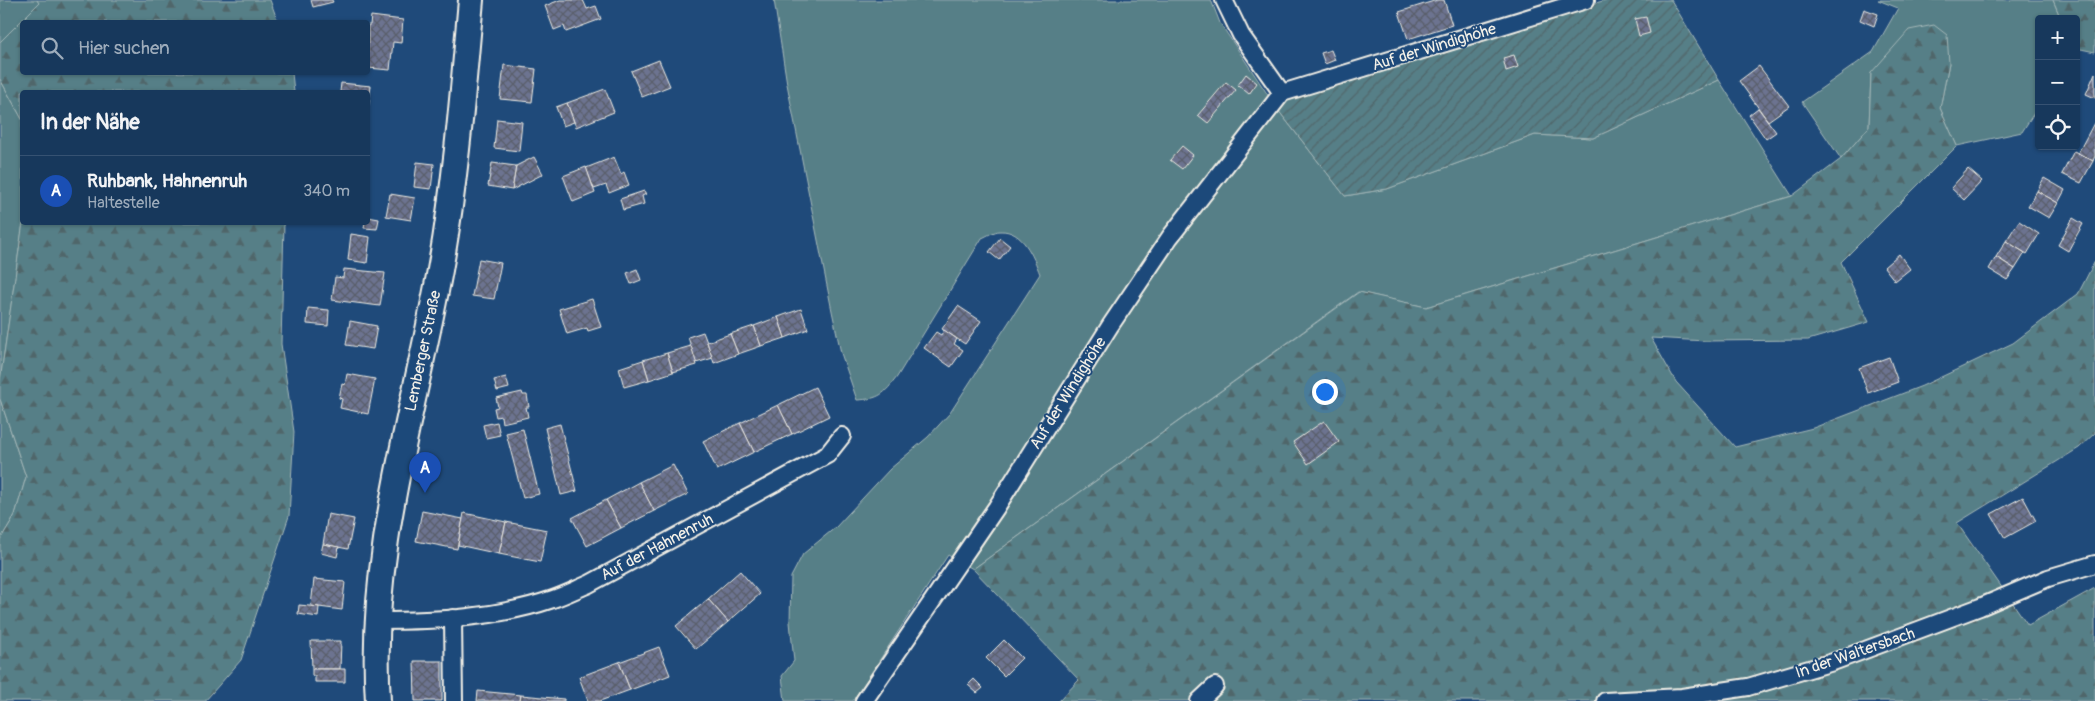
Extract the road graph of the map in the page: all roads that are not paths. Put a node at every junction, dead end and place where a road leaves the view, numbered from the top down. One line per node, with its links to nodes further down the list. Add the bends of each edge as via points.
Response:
1 (472, 0): 8 (main road, Lemberger Straße, via 452,192 440,270 384,548)
2 (1224, 0): 4 (street, via 1241,35)
3 (1586, 0): 4 (street, Auf der Windighöhe)
4 (1282, 93): 12 (street, Auf der Windighöhe, via 1170,237 996,508)
5 (842, 436): 7 (street, Auf der Hahnenruh, via 828,455 589,584 530,606)
6 (2095, 564): 14 (street, In der Waltersbach, via 2048,578 1917,632 1833,662 1748,687 1682,697)
7 (453, 618): 8 (street, Auf der Hahnenruh); 11 (street)
8 (377, 621): 10 (main road, Lemberger Straße)
9 (1214, 686): 13 (street)
10 (378, 701)
11 (454, 701)
12 (864, 701)
13 (1199, 701)
14 (1605, 701)

